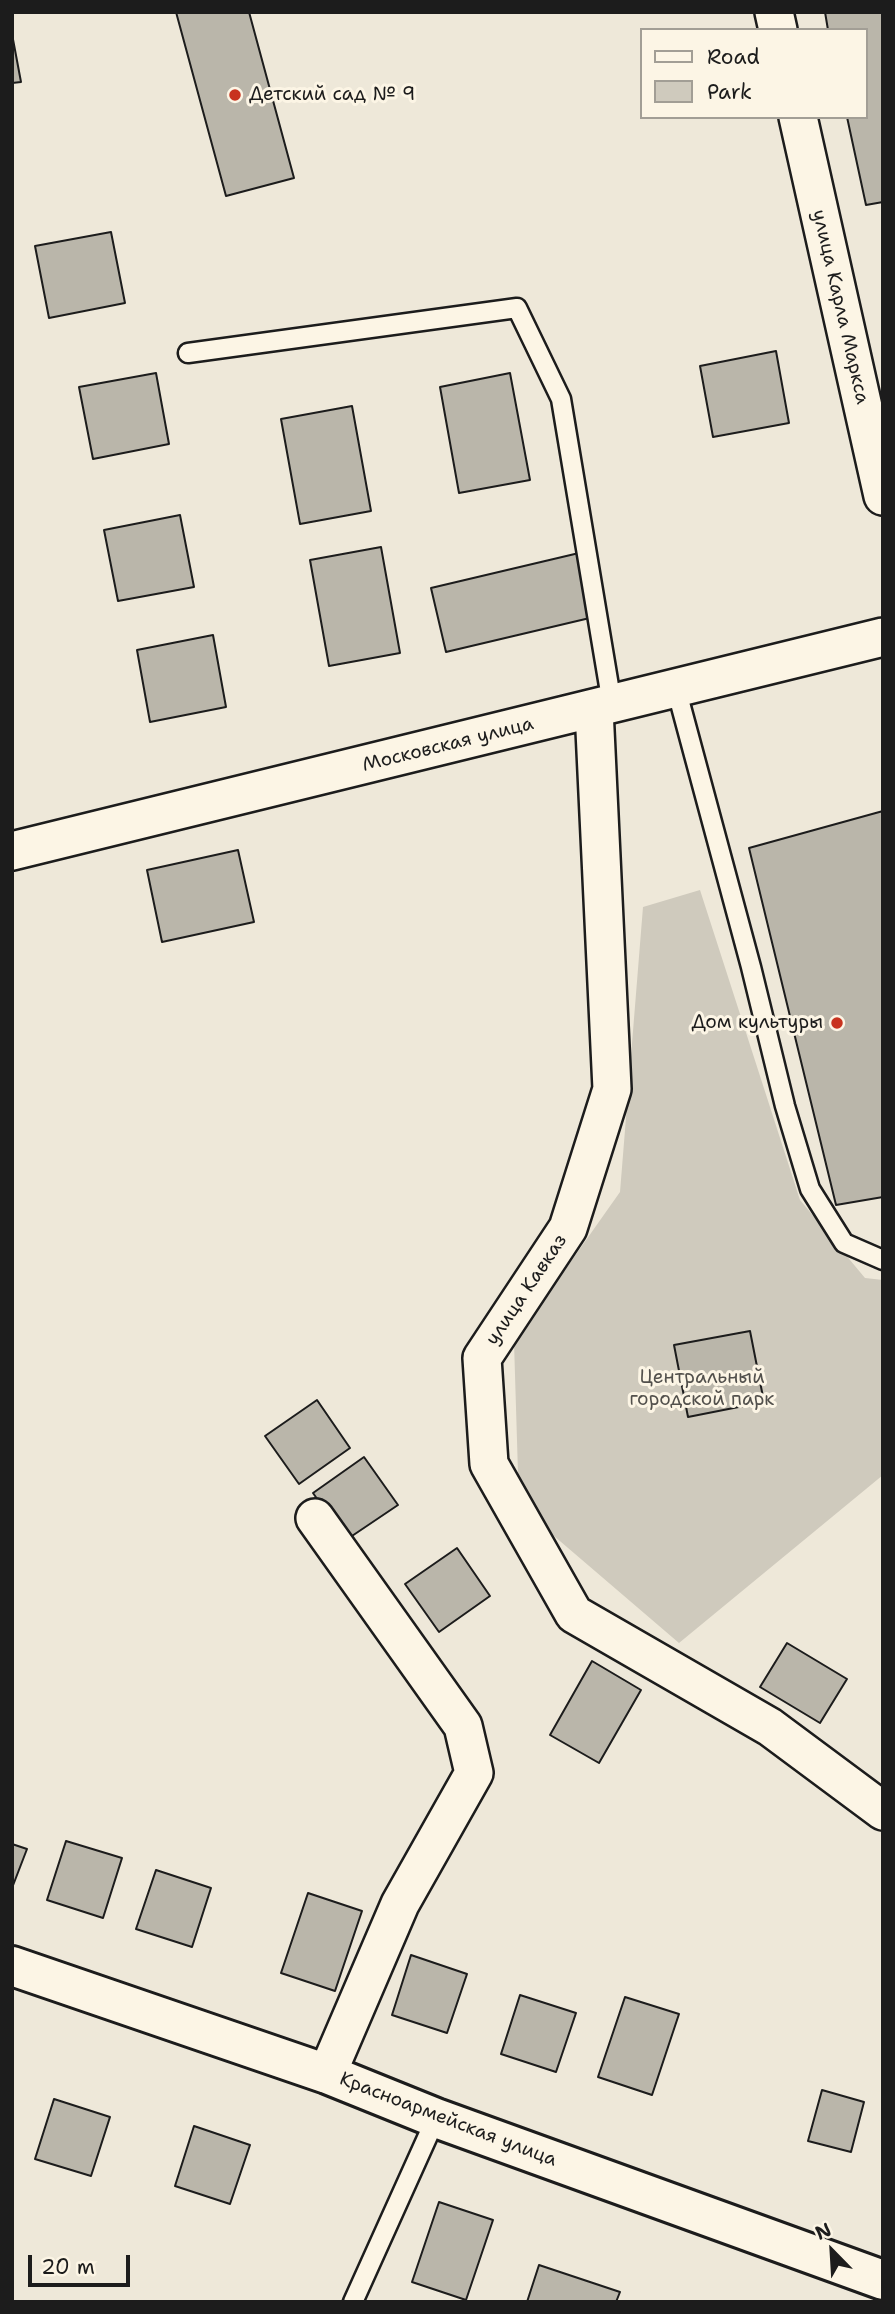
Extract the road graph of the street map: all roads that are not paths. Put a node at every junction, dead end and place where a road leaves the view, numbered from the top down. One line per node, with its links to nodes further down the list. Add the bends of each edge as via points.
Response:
1 (798, 119): 3 (street, улица Карла Маркса)
2 (188, 353): 6 (lane, via 517,307 561,399)
3 (883, 496)
4 (883, 637): 5 (street, Московская улица)
5 (676, 688): 6 (street, Московская улица); 8 (lane, via 810,1189 844,1243)
6 (603, 706): 7 (street, Московская улица); 10 (street, улица Кавказ, via 612,1089 568,1228 482,1358 489,1464 575,1614 770,1727)
7 (12, 851)
8 (883, 1260)
9 (315, 1518): 12 (street, via 463,1726 474,1773 400,1904)
10 (883, 1811)
11 (12, 1966): 12 (street, Красноармейская улица)
12 (327, 2074): 13 (street, Красноармейская улица)
13 (436, 2118): 14 (street, Красноармейская улица); 15 (lane)
14 (883, 2280)
15 (353, 2302)

